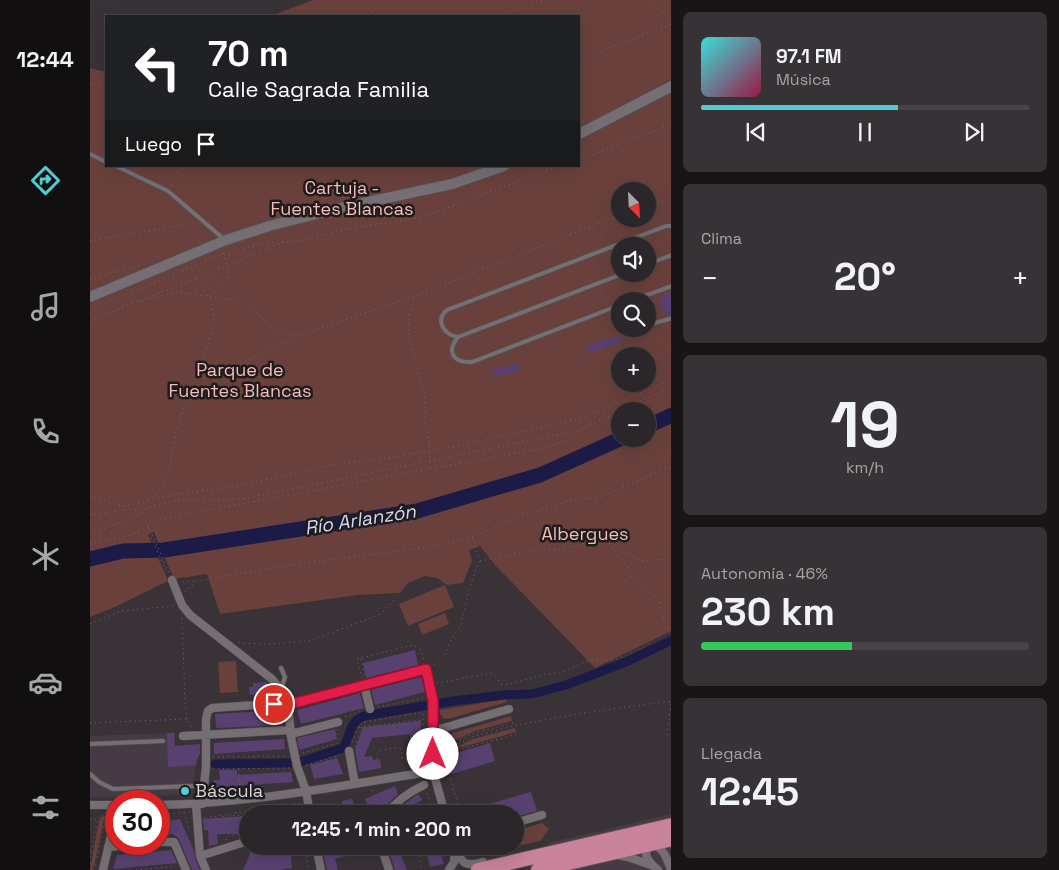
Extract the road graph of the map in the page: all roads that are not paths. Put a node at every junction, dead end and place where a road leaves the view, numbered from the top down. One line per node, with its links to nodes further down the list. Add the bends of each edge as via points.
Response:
1 (671, 87): 2 (main road)
2 (580, 133)
3 (90, 154): 4 (lane)
4 (105, 162)
5 (118, 167): 8 (lane, via 168,191 205,221)
6 (501, 167): 8 (main road, via 452,184 340,208)
7 (671, 226): 18 (lane, via 447,310 441,319 443,328 447,334)
8 (222, 242): 14 (main road)
9 (671, 255): 10 (lane)
10 (656, 261)
11 (611, 278): 18 (lane)
12 (671, 286): 13 (lane)
13 (656, 292)
14 (90, 297)
15 (611, 308): 18 (lane, via 472,362 463,363 455,359 452,344)
16 (671, 318): 17 (lane)
17 (656, 323)
18 (458, 337)
19 (173, 581): 22 (street, via 182,605 190,615)
20 (281, 668): 22 (lane, via 285,677)
21 (364, 685): 23 (street); 24 (street); 27 (street, via 426,669)
22 (281, 689): 23 (street)
23 (288, 703): 28 (street); 29 (street, via 215,708 208,711)
24 (370, 709)
25 (509, 709): 27 (street)
26 (338, 722): 28 (street)
27 (433, 731): 34 (street)
28 (291, 732): 29 (street); 39 (street)
29 (206, 735): 30 (street); 42 (street, via 210,763)
30 (183, 736)
31 (163, 741): 32 (lane)
32 (90, 744)
33 (349, 751): 36 (street)
34 (433, 771): 36 (street); 46 (street)
35 (90, 774): 38 (lane, via 113,789)
36 (355, 784): 39 (street)
37 (424, 785): 45 (street, via 408,792)
38 (193, 786)
39 (306, 791): 42 (street); 44 (street)
40 (105, 803): 43 (street)
41 (170, 803): 42 (street)
42 (199, 804): 65 (street)
43 (90, 805)
44 (308, 805)
45 (394, 805)
46 (442, 805)
47 (542, 815): 48 (street)
48 (524, 820)
49 (671, 825): 51 (highway)
50 (671, 831): 55 (street, via 660,834)
51 (630, 834): 55 (street); 56 (highway)
52 (671, 839): 55 (highway)
53 (170, 841): 68 (street, via 174,842)
54 (239, 843): 65 (street)
55 (650, 844): 58 (highway); 67 (street, via 661,849); 69 (street, via 646,855)
56 (562, 850): 57 (street, via 553,846); 74 (highway)
57 (524, 853)
58 (608, 854): 69 (street, via 628,857); 75 (highway)
59 (106, 855): 70 (street)
60 (318, 855): 72 (street)
61 (384, 855): 73 (street)
62 (454, 855): 66 (street, via 454,862)
63 (459, 855): 64 (street, via 471,865)
64 (514, 855)
65 (200, 856): 71 (street)
66 (448, 867)
67 (670, 867)
68 (183, 868)
69 (656, 869)
70 (103, 870)
71 (206, 870)
72 (321, 870)
73 (389, 870)
74 (478, 870)
75 (538, 870)

